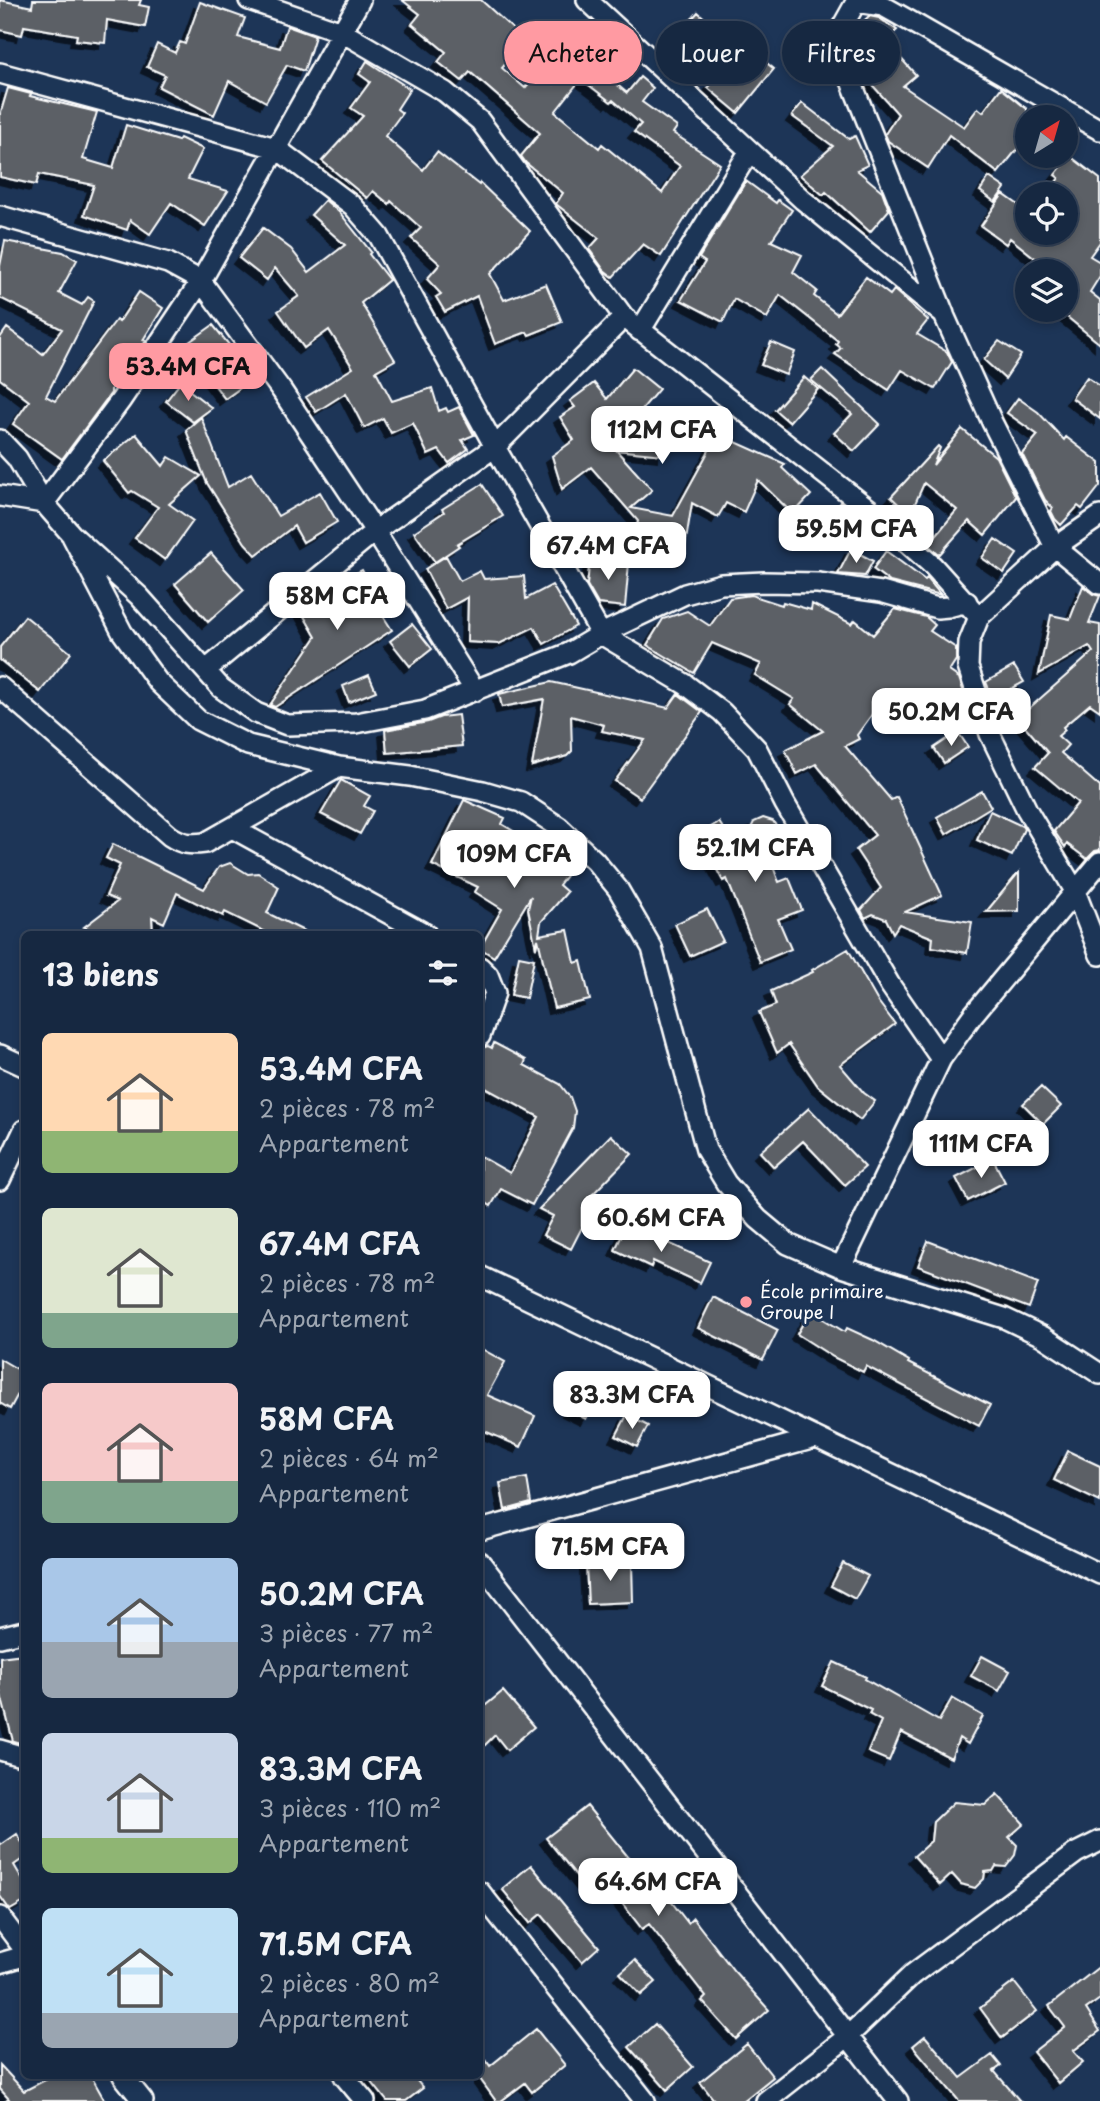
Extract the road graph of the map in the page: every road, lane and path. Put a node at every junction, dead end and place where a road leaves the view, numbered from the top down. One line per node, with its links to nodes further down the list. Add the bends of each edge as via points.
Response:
1 (249, 0): 5 (street)
2 (360, 0): 5 (street)
3 (587, 0): 9 (street)
4 (855, 1): 7 (street, via 883,6); 12 (street, via 842,27 849,76)
5 (342, 32): 8 (street); 13 (street, via 445,92 480,121)
6 (0, 73): 8 (street)
7 (1100, 130)
8 (276, 148): 11 (street); 16 (street, via 353,206 379,236)
9 (749, 152): 12 (street); 14 (street)
10 (0, 216): 11 (street, via 157,259)
11 (201, 281): 18 (street); 20 (street, via 282,391)
12 (944, 315): 22 (street)
13 (624, 317): 14 (street); 16 (street)
14 (640, 331): 24 (street, via 874,513)
15 (0, 440): 18 (street, via 17,458)
16 (495, 447): 20 (street); 25 (street)
17 (0, 496): 18 (street)
18 (44, 503): 21 (street)
19 (1100, 516): 22 (street)
20 (375, 531): 26 (street); 28 (street)
21 (71, 534): 26 (street, via 139,596); 29 (street, via 122,632 159,682 198,720 248,745)
22 (1055, 548): 23 (street); 24 (street)
23 (1100, 584)
24 (973, 610): 25 (street, via 937,608 881,592 818,583 721,584 685,594); 32 (street, via 968,667 986,723 1027,810)
25 (601, 634): 28 (street, via 569,653); 38 (street, via 722,712 757,749 890,985)
26 (206, 670): 28 (street, via 221,688 256,713 287,725 356,723 425,710)
27 (0, 687): 30 (street, via 181,843 205,843)
28 (475, 691)
29 (338, 767): 30 (street); 42 (street, via 410,776 521,802 559,827 595,861 618,889 652,948 706,1150 726,1183 758,1219 788,1244)
30 (232, 828): 33 (street)
31 (1100, 862): 32 (street)
32 (1075, 891): 34 (street); 38 (street)
33 (421, 931)
34 (1100, 955)
35 (483, 970): 36 (street, via 495,993)
36 (483, 1027)
37 (0, 1055): 39 (street)
38 (941, 1059): 42 (street)
39 (21, 1065)
40 (21, 1136): 41 (street)
41 (0, 1180)
42 (841, 1267): 44 (street, via 1004,1318)
43 (483, 1277): 45 (street)
44 (1100, 1374)
45 (815, 1438): 46 (street); 48 (street)
46 (483, 1529)
47 (483, 1566): 59 (street)
48 (1100, 1574)
49 (21, 1632): 50 (street)
50 (0, 1637)
51 (0, 1750): 52 (street)
52 (21, 1756)
53 (1100, 1841): 59 (street, via 1076,1853 913,1974)
54 (483, 1896): 64 (street)
55 (0, 1917): 56 (street)
56 (21, 1945)
57 (21, 1956): 58 (street)
58 (0, 1963)
59 (847, 2037): 65 (street); 66 (street)
60 (125, 2079): 62 (street)
61 (347, 2079): 63 (street)
62 (143, 2101)
63 (365, 2101)
64 (645, 2101)
65 (766, 2101)
66 (898, 2101)

